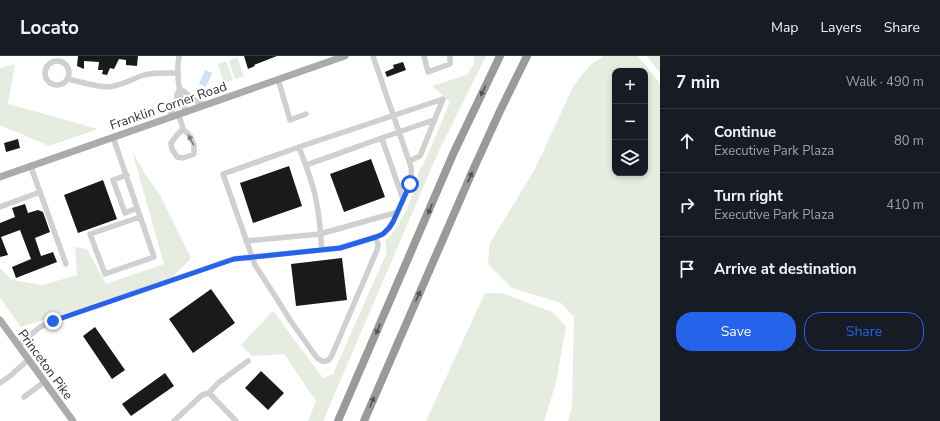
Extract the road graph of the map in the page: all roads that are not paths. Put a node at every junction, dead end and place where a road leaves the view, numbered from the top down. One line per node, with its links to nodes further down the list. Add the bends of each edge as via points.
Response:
1 (179, 56): 8 (street)
2 (345, 56): 10 (main road, Franklin Corner Road)
3 (373, 56): 15 (street)
4 (424, 56): 5 (street, via 428,72 450,64)
5 (450, 56)
6 (500, 56): 51 (highway, one-way to 51, via 454,152)
7 (527, 56): 52 (highway, one-way to 7, via 473,170)
8 (178, 73): 9 (street, via 145,75 107,87); 11 (street)
9 (67, 79): 9 (street, via 68,68 65,64 57,61 47,67 46,75 50,82 58,85)
10 (278, 79): 12 (main road, Franklin Corner Road); 14 (street, via 290,120)
11 (180, 89): 12 (street); 13 (street); 16 (street)
12 (205, 105): 13 (main road, Franklin Corner Road)
13 (183, 113): 16 (main road, Franklin Corner Road); 18 (street)
14 (306, 114)
15 (393, 115): 17 (street, via 443,99); 19 (street); 22 (street)
16 (169, 118): 20 (main road, Franklin Corner Road)
17 (434, 120): 19 (street); 23 (street, via 420,156)
18 (183, 129): 18 (street, one-way to 18, via 171,143 177,157 182,158 194,154 194,145)
19 (399, 132): 21 (street); 23 (street)
20 (113, 137): 25 (main road, Franklin Corner Road); 26 (street)
21 (382, 139): 24 (street); 29 (street)
22 (299, 147): 24 (street); 36 (street, via 223,174)
23 (409, 161): 29 (street, via 412,178)
24 (306, 165): 34 (street, via 316,199)
25 (30, 167): 27 (main road, Franklin Corner Road); 28 (street)
26 (127, 175): 31 (street); 31 (street, via 113,180 125,213)
27 (0, 177)
28 (40, 192): 30 (street); 39 (street)
29 (403, 200): 32 (street)
30 (0, 207)
31 (137, 208): 33 (street)
32 (398, 212): 34 (street); 35 (street, via 389,228)
33 (140, 217): 33 (street, via 90,234 105,274 154,257)
34 (320, 234): 36 (street); 37 (street)
35 (376, 237): 37 (street, via 340,248); 38 (street, via 377,250 332,355 326,361 317,358)
36 (246, 241): 38 (street)
37 (322, 250): 38 (street)
38 (252, 258): 41 (street, via 234,259 53,321 40,327)
39 (66, 264)
40 (0, 320): 41 (main road, Princeton Pike)
41 (18, 345): 42 (main road, Princeton Pike)
42 (29, 359): 44 (main road, Princeton Pike); 45 (street)
43 (248, 361): 46 (street, via 218,383)
44 (44, 382): 47 (street); 48 (main road, Princeton Pike)
45 (0, 384)
46 (209, 393): 49 (street, via 202,394); 50 (street)
47 (24, 397)
48 (73, 421)
49 (174, 421)
50 (236, 421)
51 (338, 421)
52 (364, 421)

